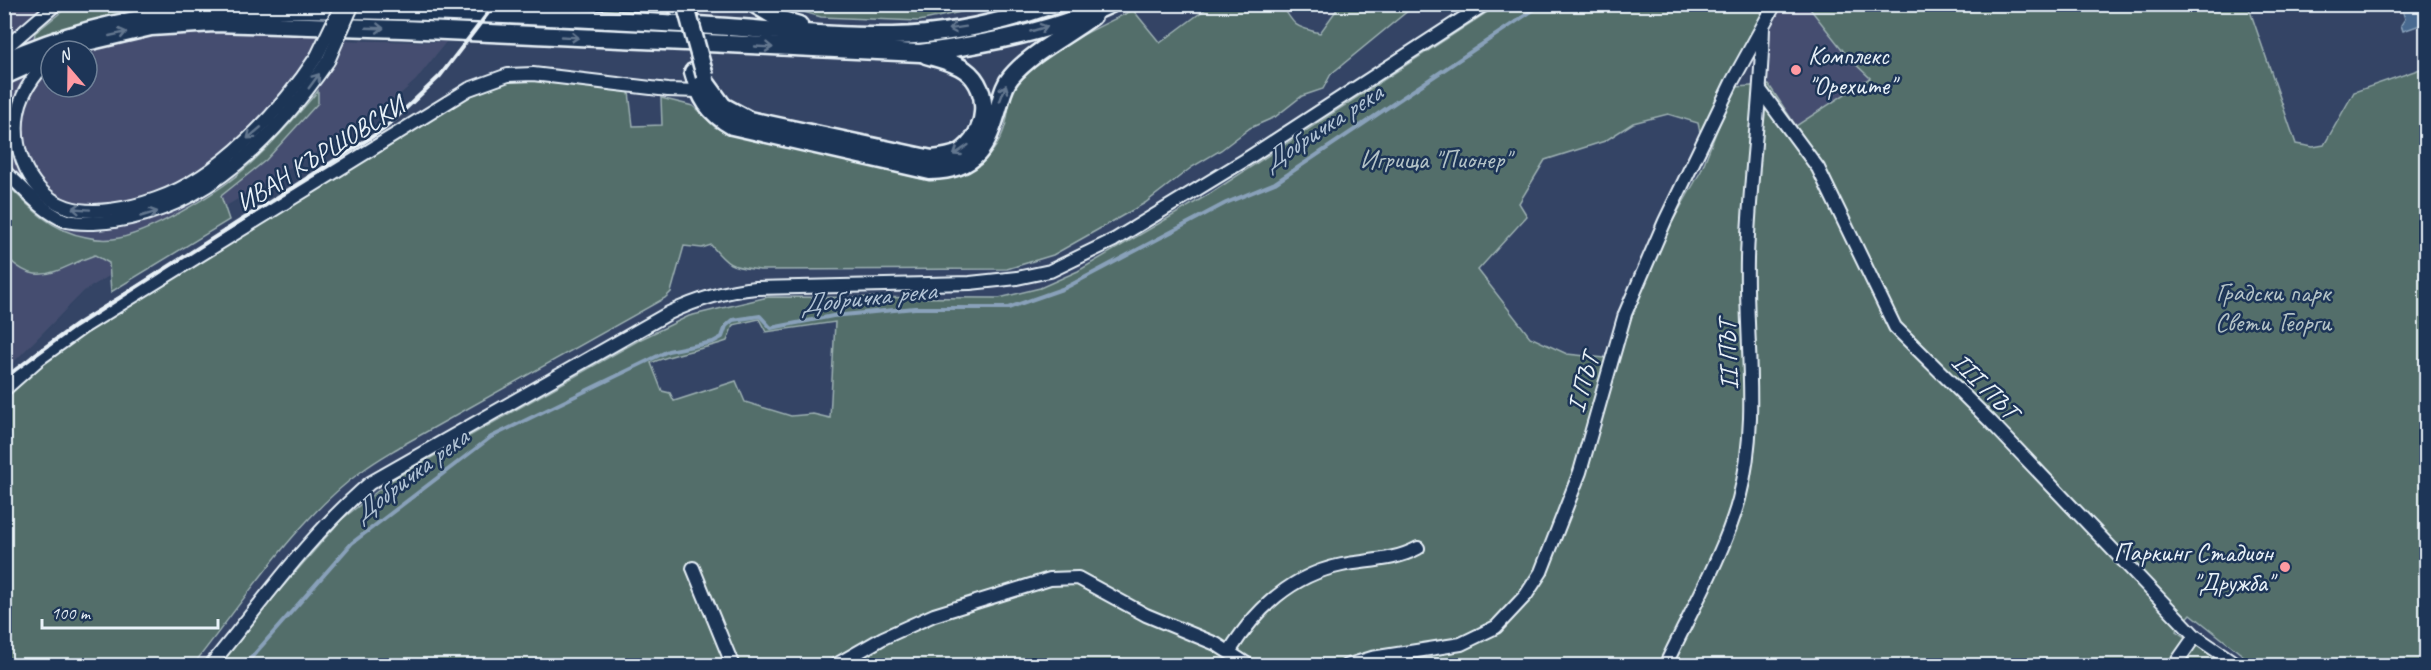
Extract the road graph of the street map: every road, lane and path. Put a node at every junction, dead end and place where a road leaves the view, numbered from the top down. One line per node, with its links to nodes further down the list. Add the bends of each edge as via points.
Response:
1 (56, 4): 16 (street)
2 (342, 4): 18 (street, bridge)
3 (353, 4): 18 (street, bridge)
4 (572, 4): 12 (main road)
5 (754, 4): 14 (main road, via 779,19)
6 (1055, 4): 14 (main road, one-way to 14, via 976,25 920,34)
7 (1485, 4): 31 (street, via 1245,160 1114,240 1050,271 970,283 728,291 669,312 370,483 335,513 306,546)
8 (1775, 4): 13 (street, І ПЪТ)
9 (234, 6): 12 (main road); 19 (main road, via 126,19 53,40)
10 (681, 6): 23 (main road, bridge)
11 (1107, 6): 17 (main road, one-way to 11, via 982,43); 23 (main road, one-way to 11, via 710,111 747,132 944,171 961,166 983,150 1003,90 1015,73)
12 (539, 16): 14 (main road)
13 (1763, 26): 24 (street, ІІ ПЪТ); 35 (street, І ПЪТ, via 1665,221 1626,314 1580,472 1541,572 1526,596 1496,627 1469,641)
14 (825, 33)
15 (99, 39): 17 (main road, one-way to 17, via 151,27 214,23)
16 (4, 49)
17 (920, 53): 23 (main road, one-way to 23, via 966,70 974,78 983,101 976,137 946,158 932,159 749,120 723,106)
18 (322, 58): 21 (street, one-way to 21, via 269,120 183,187 132,206 92,210 69,208 49,196 27,172 16,135 17,118 22,97); 25 (street, one-way to 18, via 40,206 66,220 105,222 166,209 211,183 264,140 294,108)
19 (4, 61)
20 (39, 61): 22 (main road)
21 (39, 71)
22 (4, 76)
23 (701, 82): 26 (street, ИВАН КЪРШОВСКИ, via 668,90 533,74 508,75 479,85 82,328)
24 (1761, 91): 29 (street, ІІІ ПЪТ, via 1818,168 1895,327); 36 (street, ІІ ПЪТ, via 1747,260 1752,398 1749,451 1733,519)
25 (4, 171)
26 (4, 390)
27 (1418, 548): 30 (street, via 1386,560 1311,573 1295,581 1255,618)
28 (693, 568): 32 (street)
29 (2195, 636): 37 (street); 38 (street, ІІІ ПЪТ)
30 (1229, 652): 33 (street, via 1146,615 1078,578 1064,577 934,615 892,633); 34 (street)
31 (210, 666)
32 (733, 666)
33 (834, 666)
34 (1250, 666)
35 (1346, 666)
36 (1665, 666)
37 (2174, 666)
38 (2240, 666)

